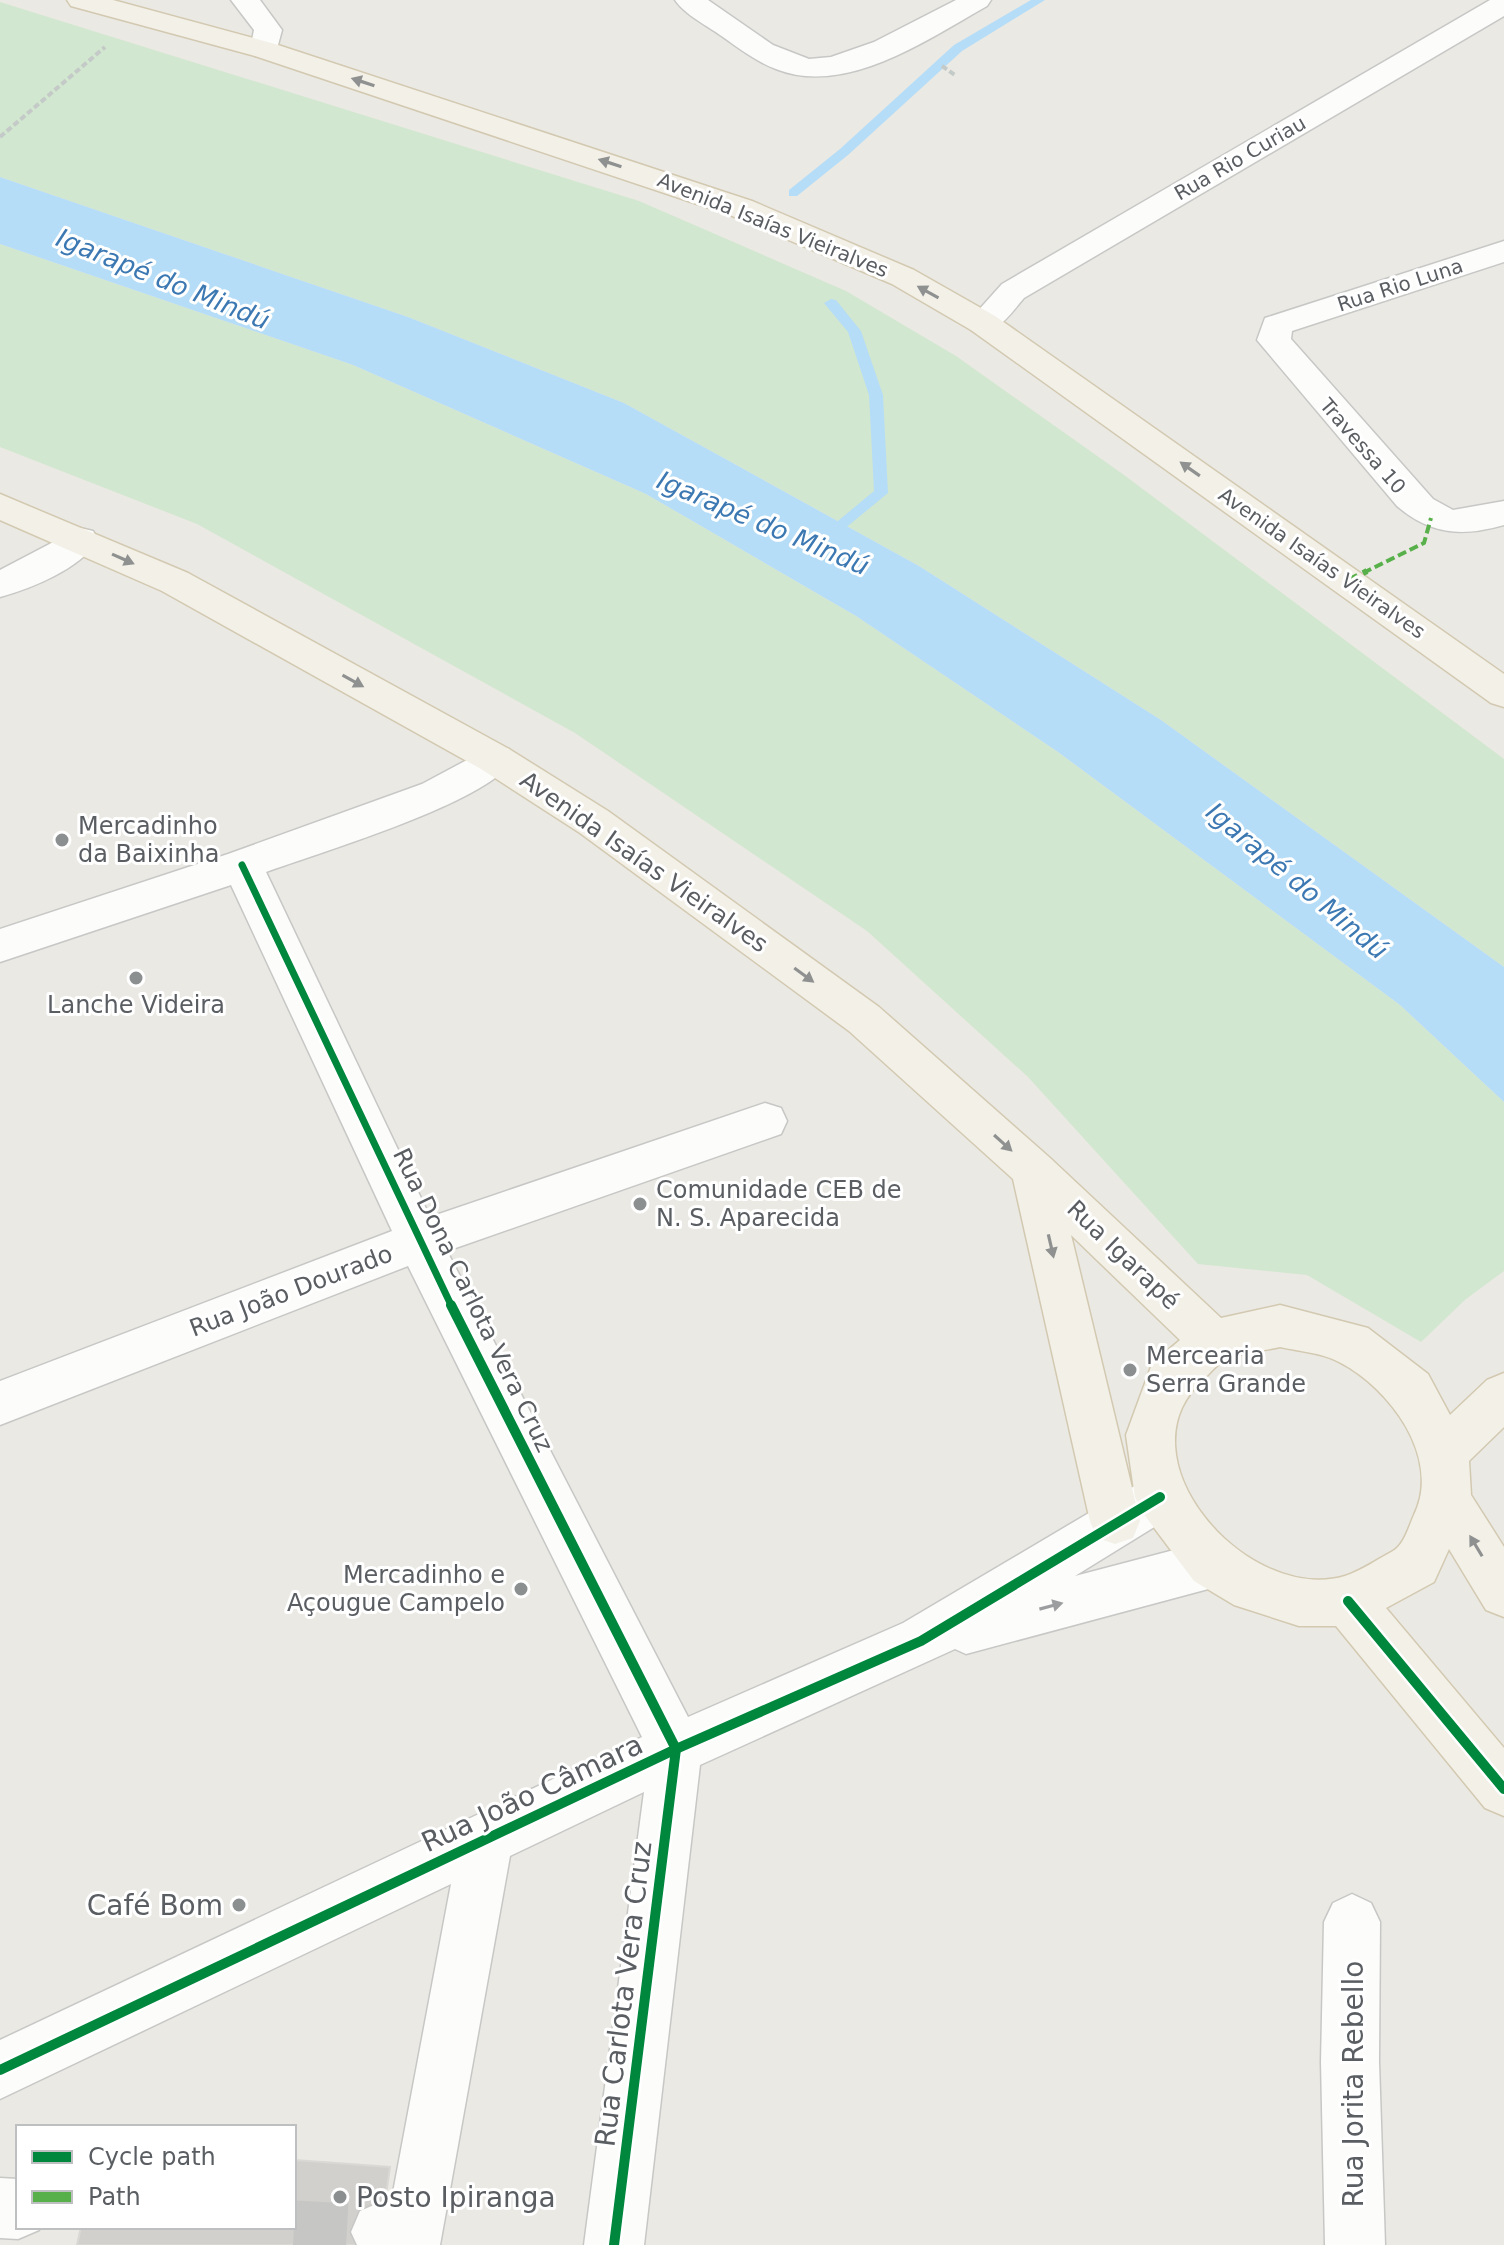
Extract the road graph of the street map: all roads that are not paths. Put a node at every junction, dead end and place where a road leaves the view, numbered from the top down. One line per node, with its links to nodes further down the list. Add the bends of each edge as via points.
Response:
1 (81, 0): 6 (main road, Avenida Isaías Vieiralves)
2 (245, 0): 6 (street, via 268,30)
3 (689, 0): 4 (street, via 789,64 818,69 900,40)
4 (977, 0)
5 (1504, 4): 9 (street, Rua Rio Curiau, via 1013,291)
6 (265, 50): 9 (main road, Avenida Isaías Vieiralves, one-way to 6, via 903,277 741,208)
7 (1504, 251): 8 (street, Rua Rio Luna)
8 (1297, 318): 11 (street, Travessa 10, via 1277,325 1274,340 1409,498 1431,518 1469,524)
9 (983, 323): 14 (main road, Avenida Isaías Vieiralves, one-way to 9)
10 (0, 506): 12 (main road, Avenida Isaías Vieiralves)
11 (1504, 513)
12 (80, 540): 13 (street, via 38,568); 15 (main road, Avenida Isaías Vieiralves, one-way to 15, via 175,582)
13 (0, 584)
14 (1504, 693)
15 (495, 759): 16 (street, via 436,794); 19 (main road, Avenida Isaías Vieiralves, one-way to 19, via 594,822 864,1019)
16 (242, 865): 17 (street); 20 (street, Rua Dona Carlota Vera Cruz)
17 (0, 946)
18 (765, 1121): 20 (street, Rua João Dourado)
19 (1033, 1170): 21 (main road, Rua Igarapé); 26 (main road, one-way to 26)
20 (419, 1241): 23 (street, Rua João Dourado); 31 (street, Rua Dona Carlota Vera Cruz)
21 (1213, 1341): 24 (main road, via 1280,1326 1351,1343 1411,1389); 25 (main road, via 1169,1379 1150,1435)
22 (1504, 1395): 24 (main road)
23 (0, 1403)
24 (1446, 1476): 28 (main road, one-way to 24); 29 (main road, via 1416,1565)
25 (1160, 1497): 26 (street, Rua João Câmara); 27 (main road)
26 (1115, 1521): 30 (street, Rua João Câmara)
27 (1212, 1564): 29 (main road, via 1252,1588 1299,1602); 30 (street, Rua João Câmara, one-way to 27)
28 (1504, 1593)
29 (1348, 1601): 32 (main road)
30 (921, 1641): 31 (street, Rua João Câmara)
31 (676, 1749): 33 (street, Rua João Câmara); 37 (street, Rua Carlota Vera Cruz)
32 (1504, 1789)
33 (486, 1839): 35 (street, Rua João Câmara); 36 (street, via 415,2234)
34 (1352, 1922): 38 (street, Rua Jorita Rebello)
35 (0, 2070)
36 (381, 2232)
37 (614, 2245)
38 (1355, 2245)

